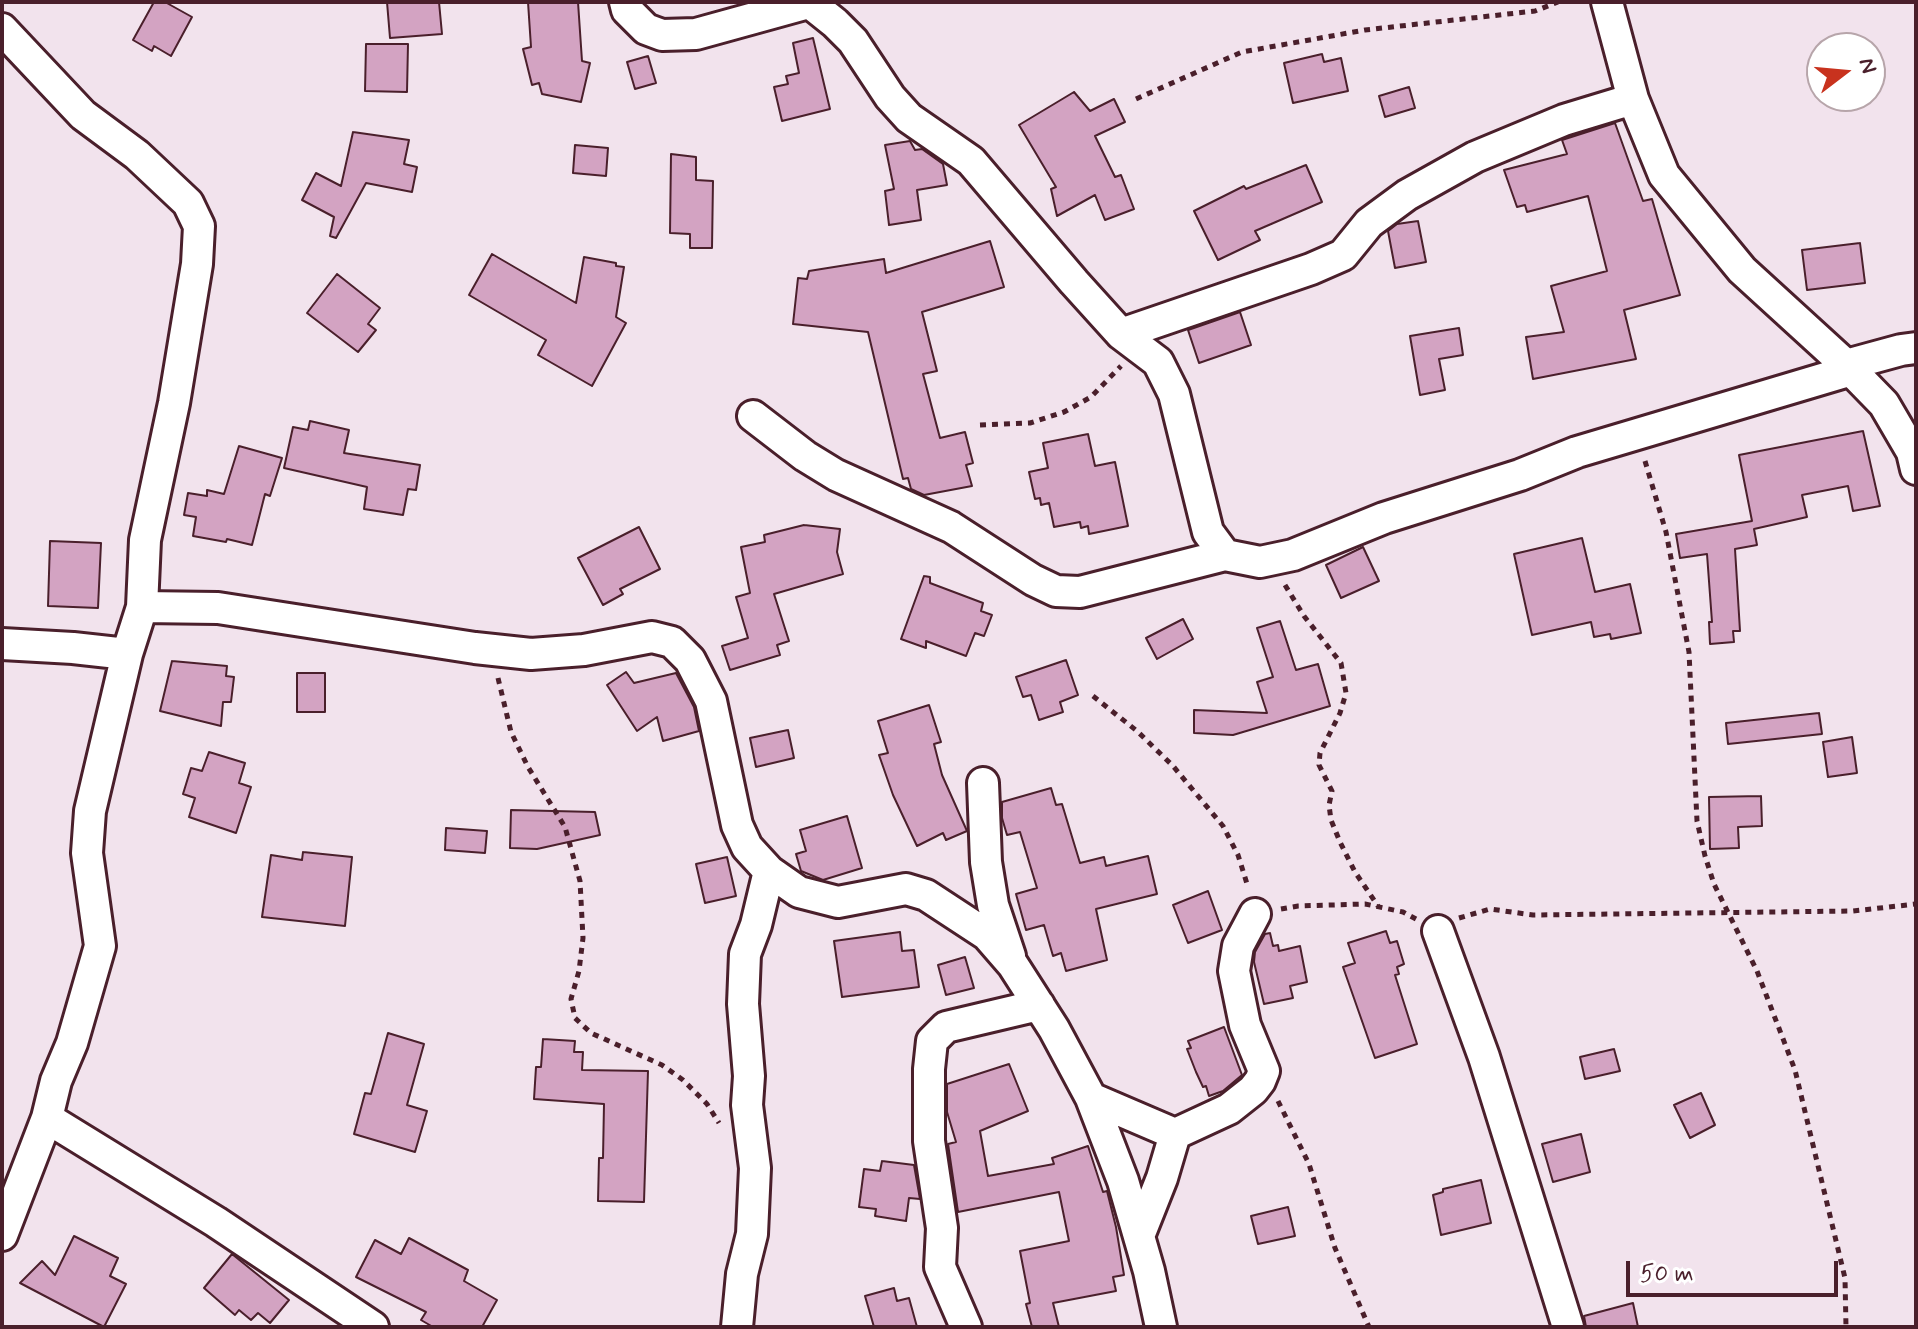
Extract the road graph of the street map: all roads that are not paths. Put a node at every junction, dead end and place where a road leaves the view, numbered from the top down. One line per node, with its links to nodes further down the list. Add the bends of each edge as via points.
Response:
1 (625, 2): 4 (street, via 646,29 662,35 696,34)
2 (846, 2): 6 (street)
3 (1607, 2): 7 (street)
4 (811, 3): 6 (street)
5 (2, 29): 14 (street, via 83,115 137,155 188,203 199,226 174,403 145,540)
6 (853, 41): 8 (street, via 909,118 971,161)
7 (1633, 99): 8 (street, via 1564,120 1475,157 1369,223 1343,255); 10 (street, via 1664,175 1742,270)
8 (1129, 340): 13 (street, via 1158,362 1174,394 1208,532)
9 (1916, 348): 10 (street)
10 (1849, 368): 12 (street, via 1884,404); 13 (street, via 1577,452 1293,555 1260,562)
11 (753, 416): 13 (street, via 836,475 951,527 1056,591 1080,592)
12 (1916, 469)
13 (1225, 555)
14 (142, 607): 16 (street); 18 (street, via 218,608 531,654 652,637 672,642 690,660 711,701 737,825 747,847)
15 (2, 644): 16 (street)
16 (127, 654): 24 (street, via 90,811 87,853 100,946)
17 (983, 783): 21 (street, via 993,905)
18 (769, 871): 21 (street, via 799,892 838,902 906,889 926,895 987,935); 29 (street, via 745,954 747,1105 755,1168 752,1234)
19 (1255, 914): 25 (street, via 1238,946 1234,971 1245,1025 1264,1071 1253,1090 1229,1109)
20 (1438, 931): 32 (street, via 1484,1057)
21 (1013, 965): 22 (street)
22 (1039, 1005): 23 (street); 30 (street, via 946,1027 932,1041 929,1141 942,1228 940,1267)
23 (1091, 1098): 25 (street); 27 (street)
24 (47, 1118): 26 (street); 28 (street)
25 (1175, 1134): 27 (street)
26 (2, 1235)
27 (1139, 1236): 31 (street)
28 (373, 1327)
29 (737, 1327)
30 (966, 1327)
31 (1161, 1327)
32 (1568, 1327)

